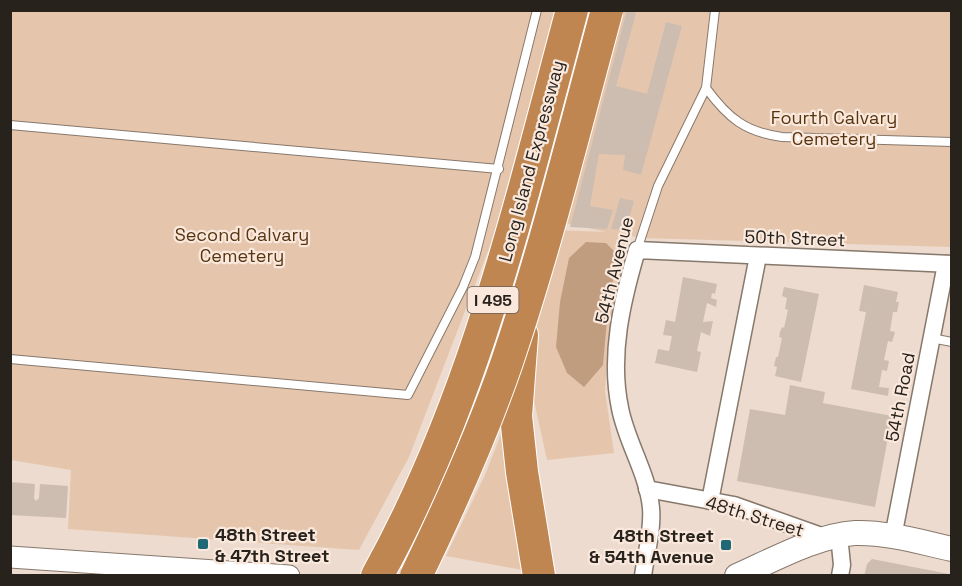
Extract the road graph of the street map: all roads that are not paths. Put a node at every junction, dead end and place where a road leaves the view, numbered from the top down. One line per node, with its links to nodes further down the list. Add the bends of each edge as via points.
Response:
1 (537, 10): 10 (lane)
2 (572, 10): 26 (highway, Long Island Expressway / I 495, via 478,346 433,460)
3 (582, 10): 27 (highway, via 487,350 419,515)
4 (596, 10): 11 (highway)
5 (607, 10): 29 (highway, Long Island Expressway / I 495, bridge, via 507,363 462,480)
6 (715, 10): 7 (lane, 54th Avenue)
7 (706, 88): 9 (lane, via 731,117 759,133); 12 (lane, 54th Avenue, via 658,186)
8 (10, 124): 10 (lane)
9 (951, 142)
10 (499, 169): 17 (lane, via 472,267 408,394)
11 (532, 246): 28 (highway, via 517,303 479,411); 30 (highway, via 516,416)
12 (637, 250): 13 (street, 50th Street); 18 (street, 54th Avenue, via 619,326 617,381 622,421)
13 (758, 256): 14 (street, 50th Street); 19 (street)
14 (949, 264): 15 (street, 54th Road)
15 (931, 338): 16 (lane); 21 (street, 54th Road)
16 (951, 342)
17 (10, 359)
18 (647, 489): 19 (street, 48th Street); 31 (street, 54th Avenue, via 651,529)
19 (710, 501): 20 (street, 48th Street)
20 (833, 537): 21 (main road, 48th Street, via 856,533); 32 (main road, 48th Street); 33 (street, via 842,565)
21 (893, 537): 22 (main road, 48th Street)
22 (951, 549)
23 (10, 557): 24 (street)
24 (174, 572): 25 (street)
25 (289, 576)
26 (377, 576)
27 (387, 576)
28 (404, 576)
29 (416, 576)
30 (539, 576)
31 (643, 576)
32 (737, 576)
33 (840, 576)

